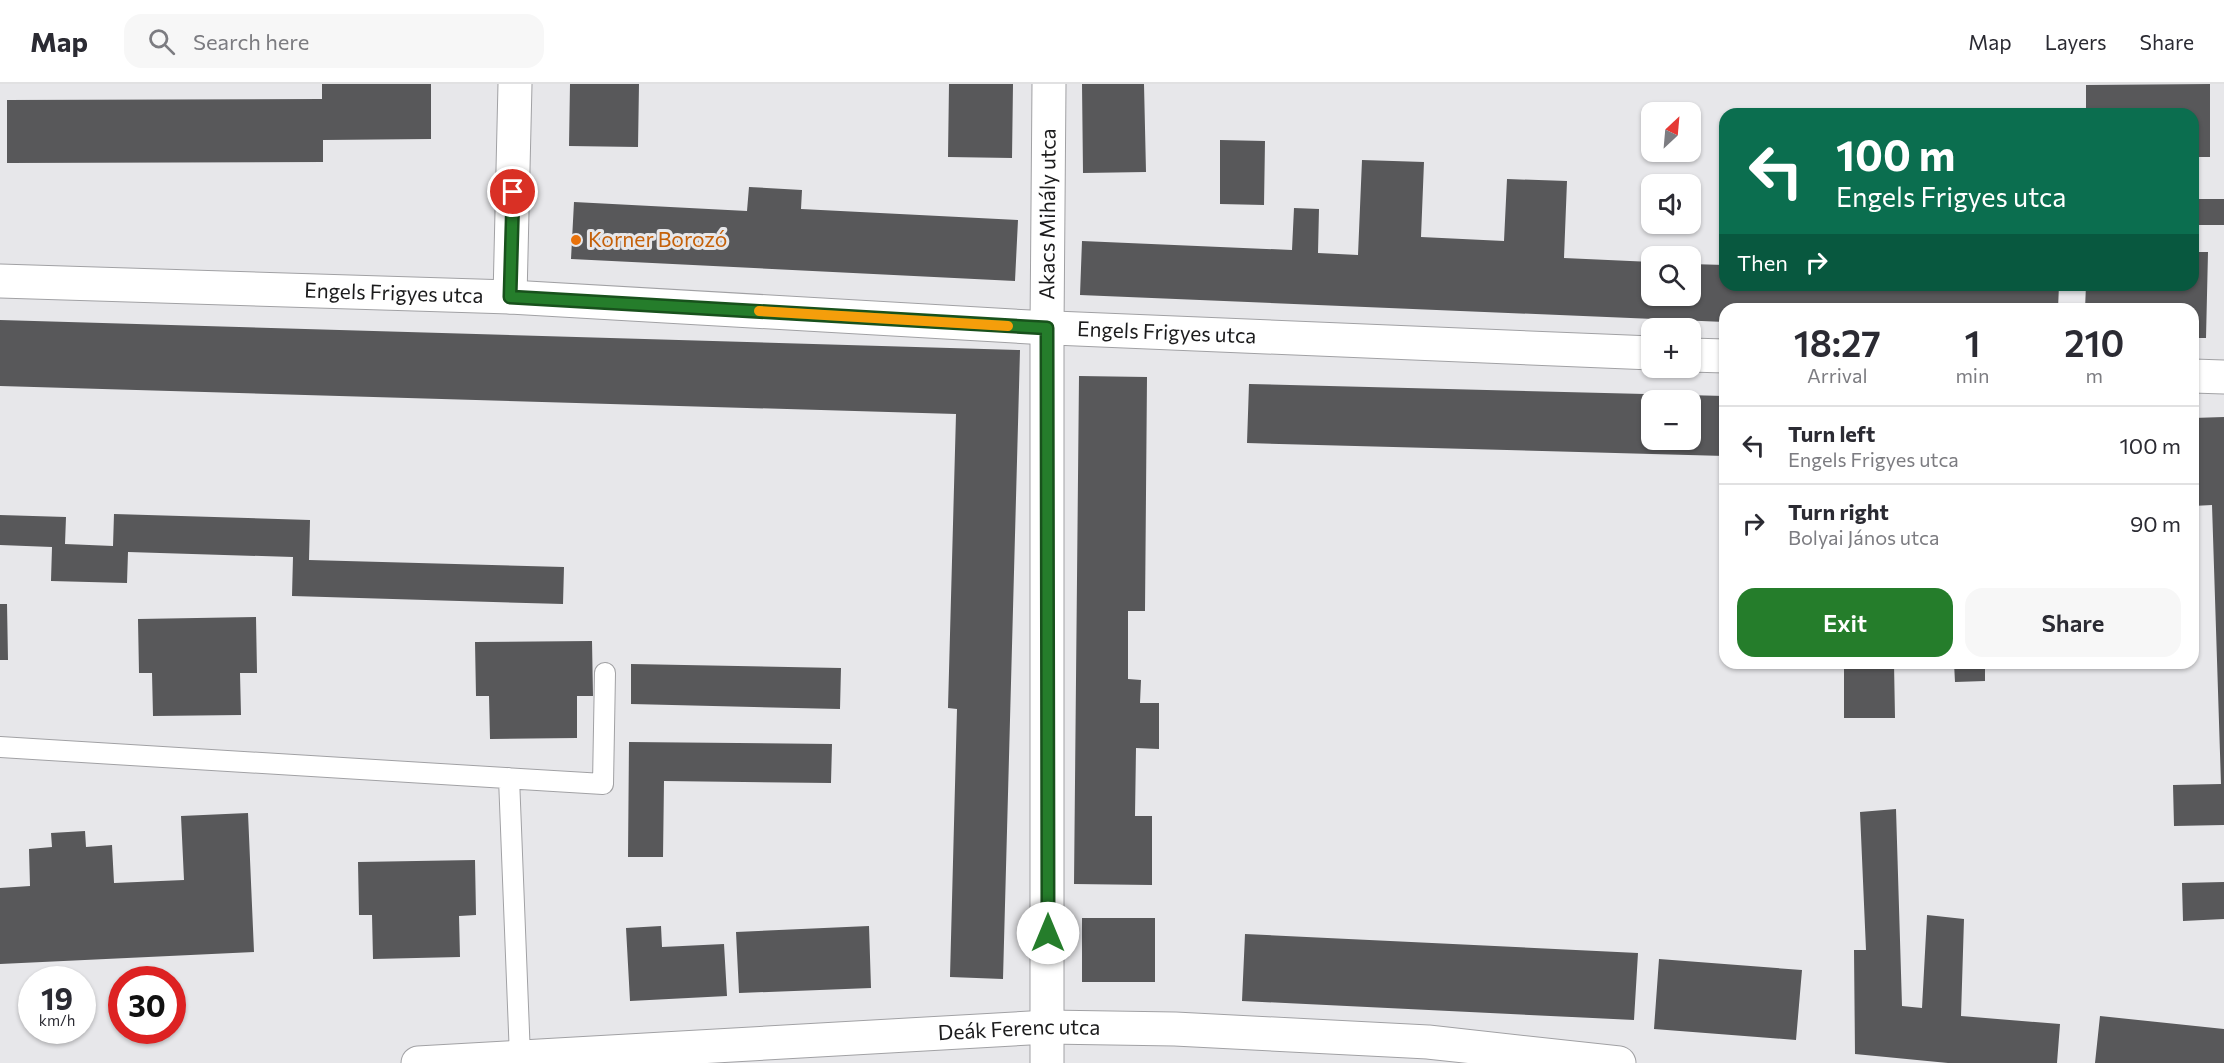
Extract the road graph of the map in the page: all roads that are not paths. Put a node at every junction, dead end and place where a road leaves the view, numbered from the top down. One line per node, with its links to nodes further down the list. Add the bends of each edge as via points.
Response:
1 (515, 84): 4 (street)
2 (1049, 84): 5 (street, Akacs Mihály utca)
3 (0, 281): 4 (street, Engels Frigyes utca)
4 (510, 297): 5 (street, Engels Frigyes utca)
5 (1047, 328): 6 (street, Engels Frigyes utca); 14 (street, Akacs Mihály utca)
6 (1641, 353)
7 (1701, 355): 8 (street)
8 (1719, 356)
9 (2199, 376): 10 (street)
10 (2224, 377)
11 (605, 673): 13 (lane, via 603,784)
12 (0, 747): 13 (lane)
13 (509, 778): 15 (lane)
14 (1048, 1028): 15 (street, Deák Ferenc utca); 17 (street, Akacs Mihály utca); 18 (street, Deák Ferenc utca, via 1176,1029 1428,1042)
15 (520, 1057): 16 (street, Deák Ferenc utca)
16 (418, 1063)
17 (1047, 1063)
18 (1619, 1063)

